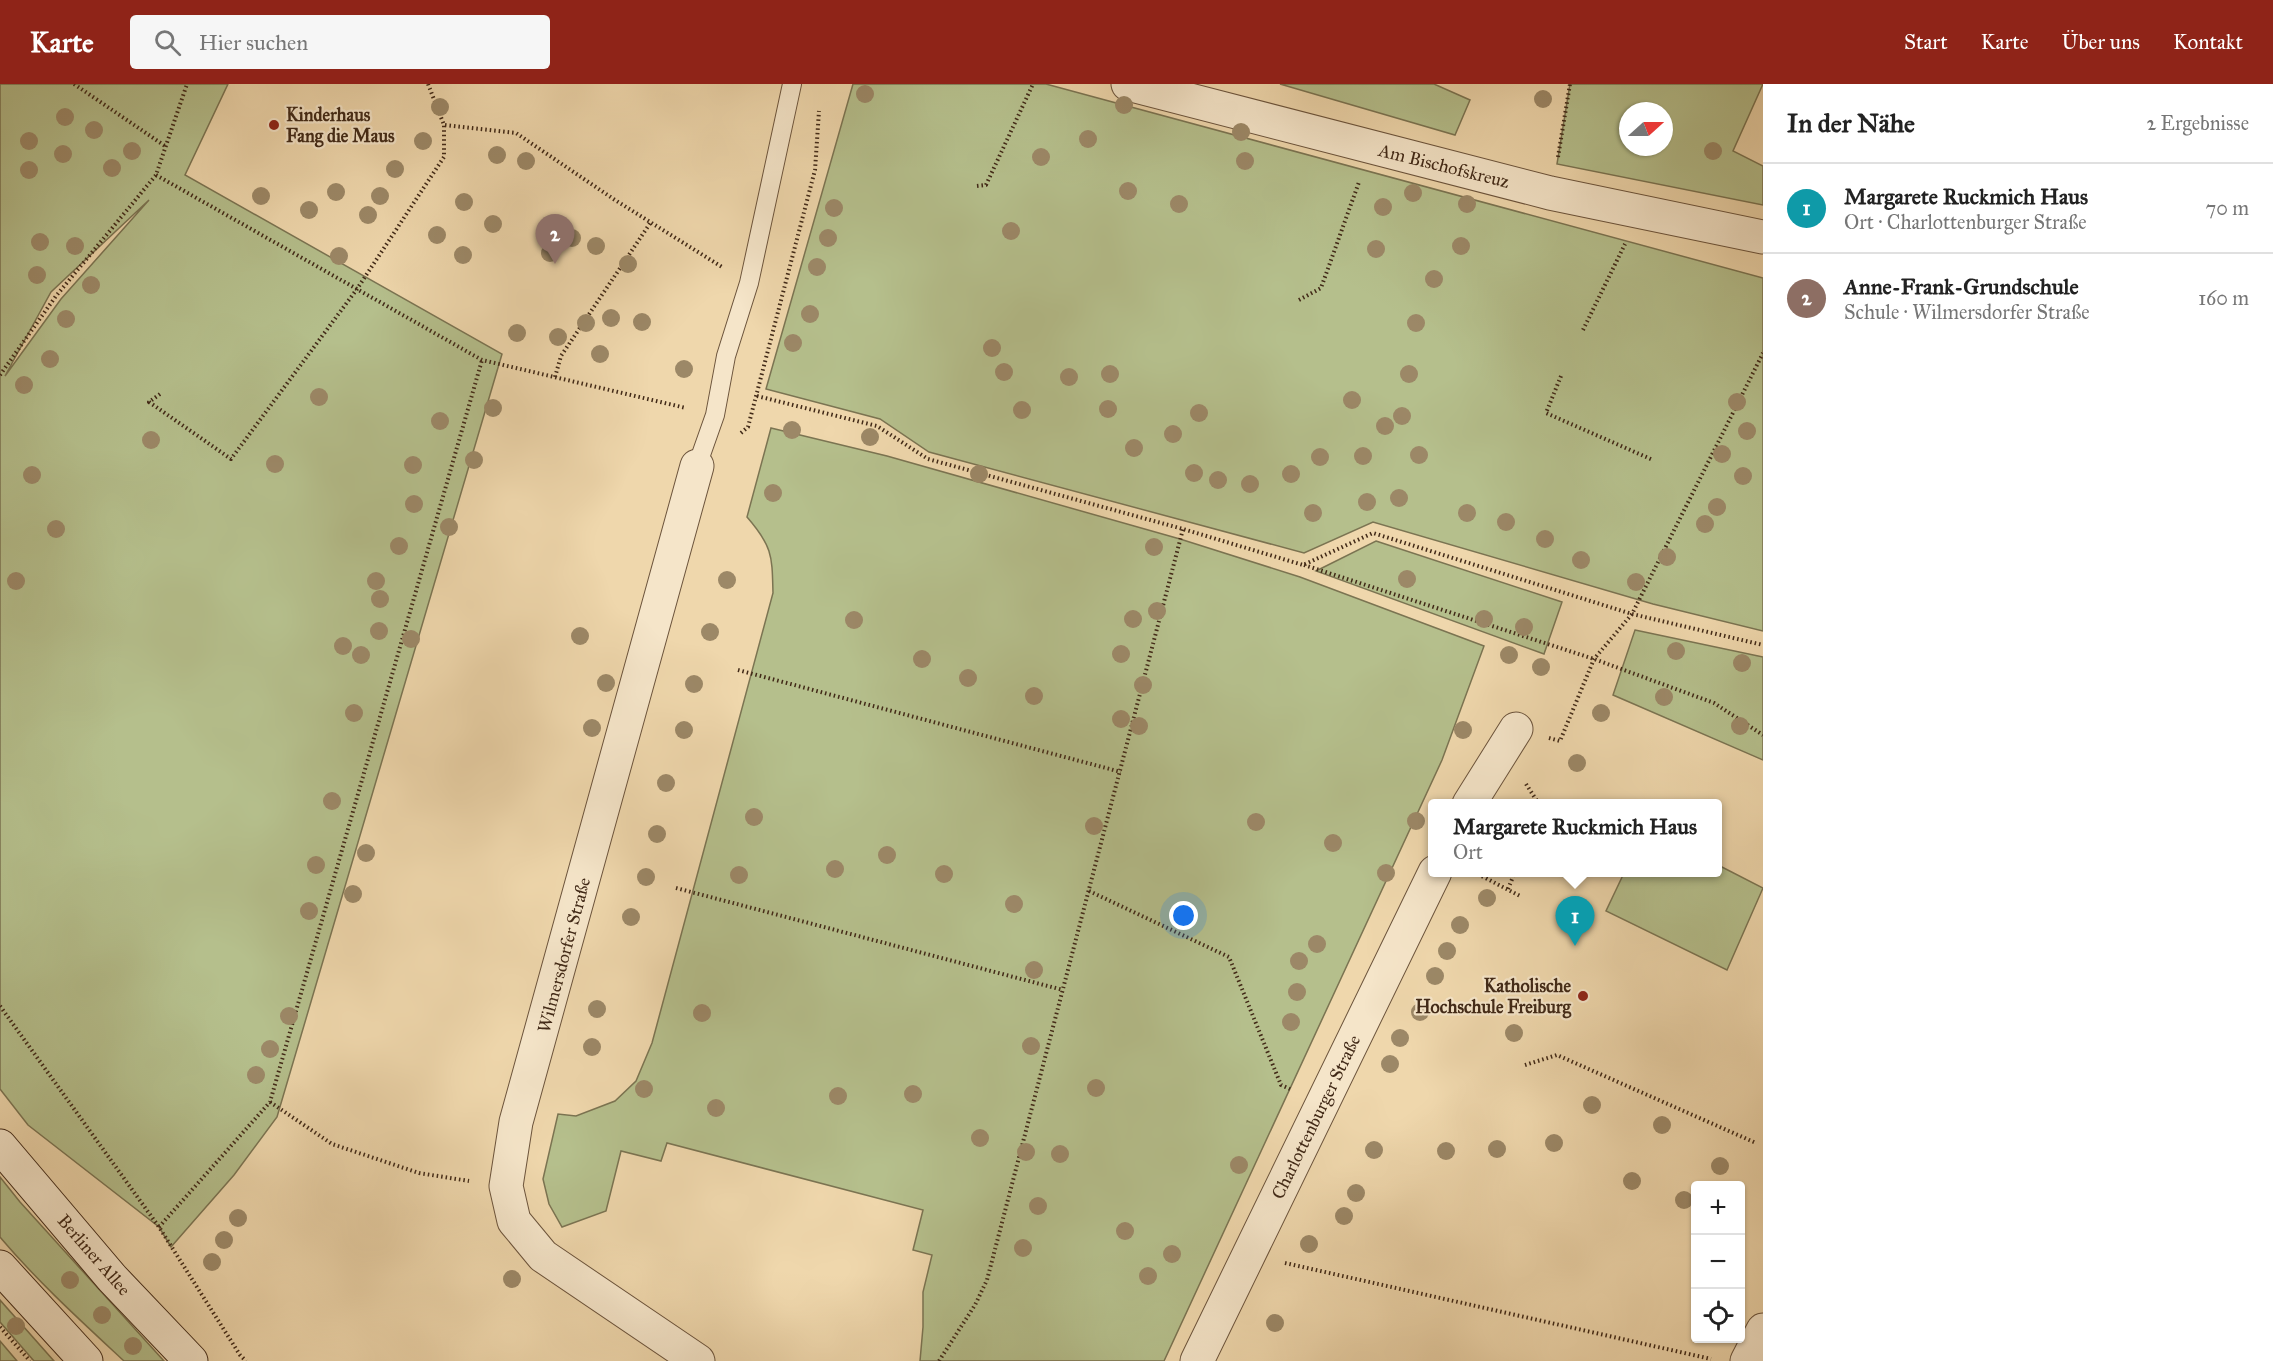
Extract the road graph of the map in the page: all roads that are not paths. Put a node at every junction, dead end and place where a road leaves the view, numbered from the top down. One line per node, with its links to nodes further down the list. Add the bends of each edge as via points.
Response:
1 (792, 84): 4 (lane, via 748,283 726,356 715,415)
2 (1128, 84): 3 (street, Am Bischofskreuz, via 1550,193)
3 (1763, 237)
4 (697, 466): 13 (street, Wilmersdorfer Straße, via 516,1122 506,1186 514,1221 543,1256)
5 (1516, 729): 6 (street)
6 (1471, 799)
7 (1433, 877): 14 (street, Charlottenburger Straße)
8 (0, 1146): 12 (street, Berliner Allee, via 112,1278)
9 (0, 1267): 11 (street)
10 (1763, 1330): 15 (street)
11 (86, 1361)
12 (191, 1361)
13 (698, 1361)
14 (1197, 1361)
15 (1747, 1361)

